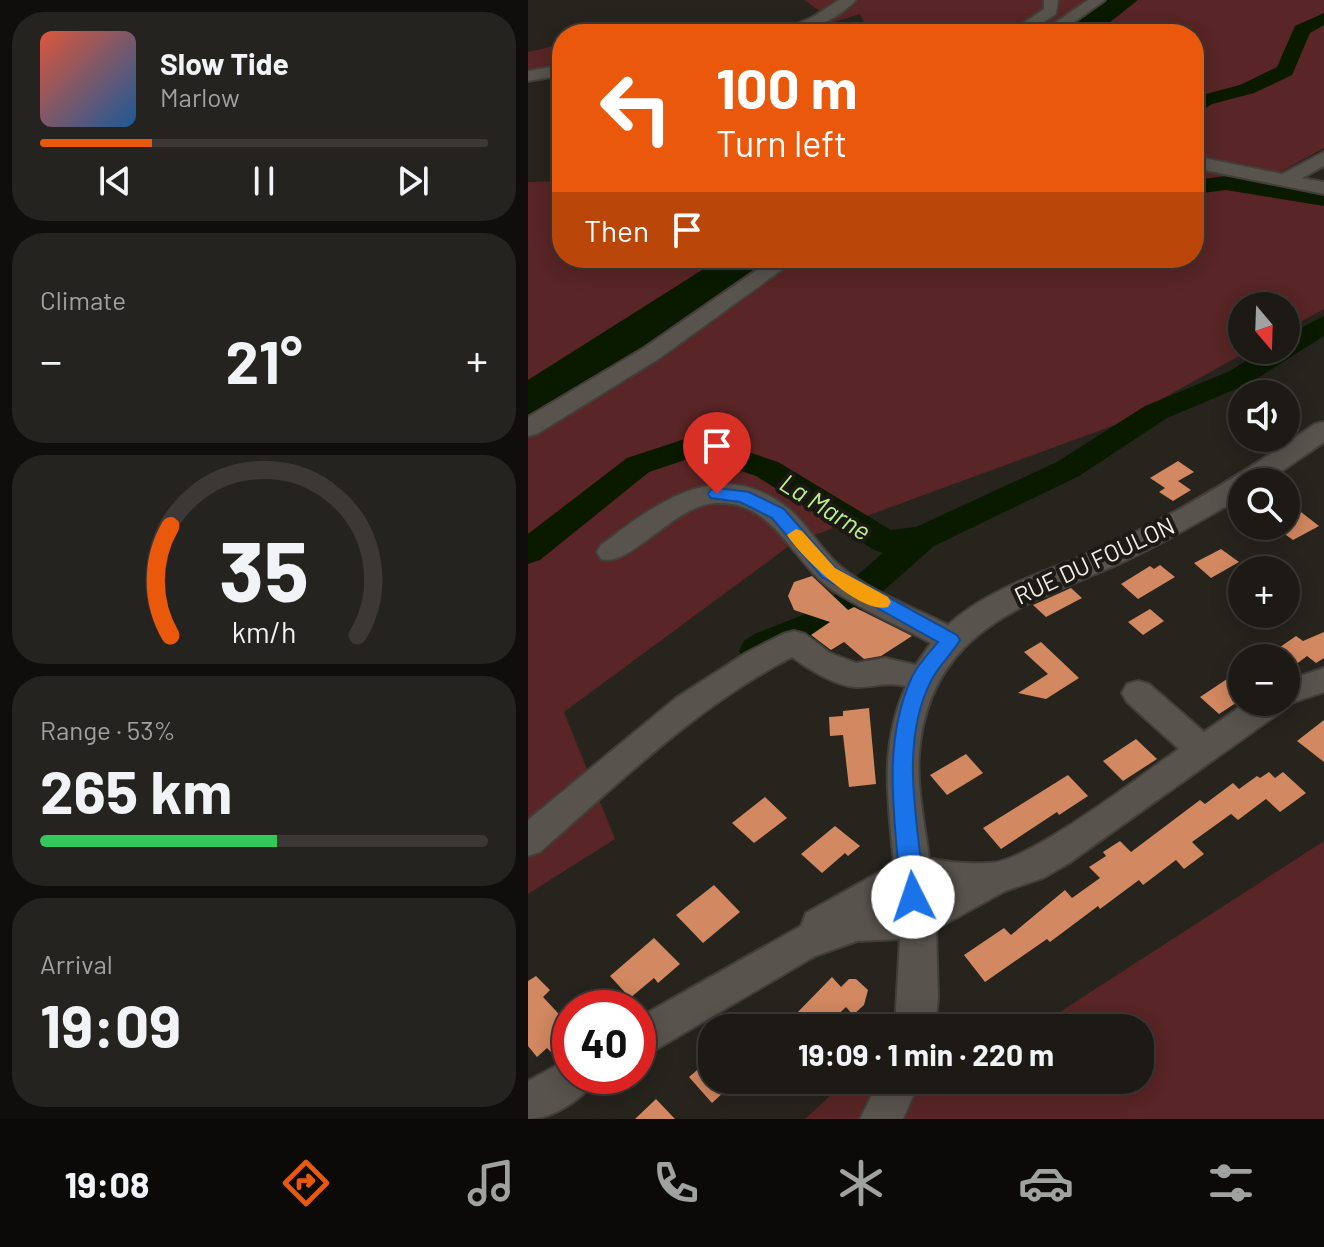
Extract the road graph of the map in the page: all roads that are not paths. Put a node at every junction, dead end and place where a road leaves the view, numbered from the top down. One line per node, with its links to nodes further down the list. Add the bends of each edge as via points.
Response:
1 (849, 0): 4 (street)
2 (1051, 0): 5 (street, via 1051,11)
3 (1098, 0): 6 (street)
4 (808, 24)
5 (1031, 24)
6 (1062, 24)
7 (552, 72): 8 (street)
8 (528, 76)
9 (1324, 158): 11 (street)
10 (1204, 164): 11 (street)
11 (1283, 181): 12 (street)
12 (1324, 188)
13 (774, 268): 14 (street, via 652,353)
14 (528, 428)
15 (1324, 430): 16 (street)
16 (1268, 468)
17 (1228, 493): 19 (street, RUE DU FOULON, via 1139,542 1027,588 983,612)
18 (611, 552): 19 (street, via 689,498 743,496 778,514 829,573)
19 (950, 640): 20 (street, RUE DU FOULON)
20 (922, 678): 26 (street, via 885,670 855,675 819,661 794,642 751,661 615,763); 27 (street, RUE DU FOULON, via 902,764)
21 (1324, 680): 22 (street)
22 (1300, 688)
23 (1138, 693): 25 (street)
24 (1251, 716): 25 (street)
25 (1203, 750): 28 (street, via 1057,852)
26 (528, 841)
27 (911, 873): 28 (street, via 954,880); 29 (street, RUE DU FOULON); 30 (street, via 818,925)
28 (995, 878): 29 (street)
29 (915, 921): 30 (street, via 857,924); 31 (street, RUE DU FOULON)
30 (804, 942): 32 (street)
31 (916, 1014)
32 (656, 1029)
33 (552, 1090): 35 (street)
34 (893, 1094): 36 (street)
35 (528, 1104)
36 (881, 1119)

